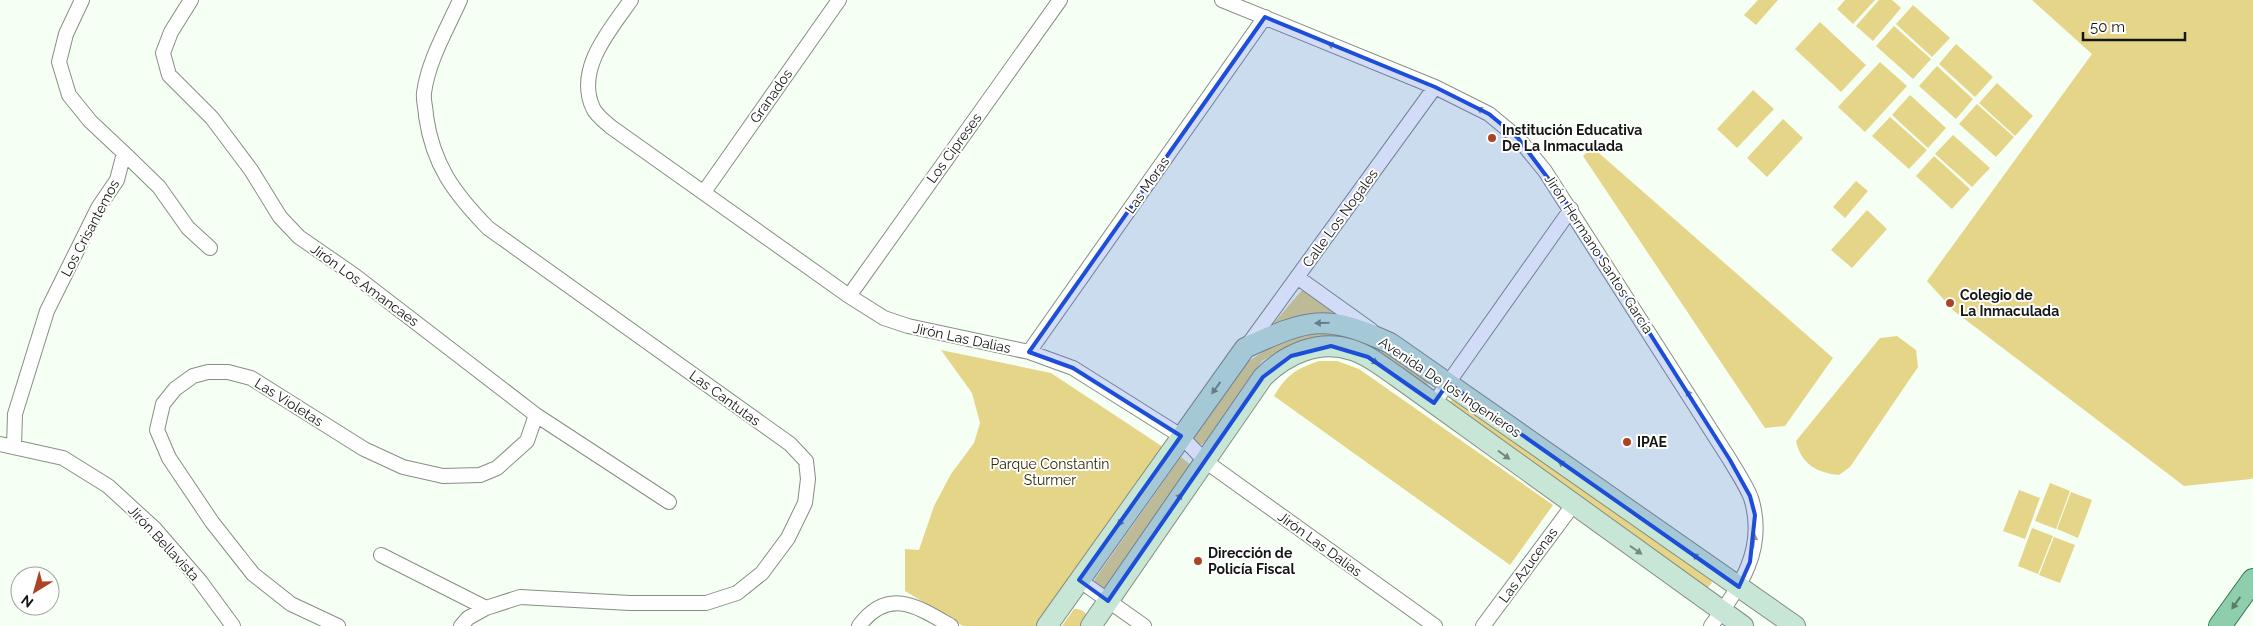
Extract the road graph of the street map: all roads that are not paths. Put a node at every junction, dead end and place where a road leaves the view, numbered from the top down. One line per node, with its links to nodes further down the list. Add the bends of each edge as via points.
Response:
1 (82, 0): 10 (street, via 66,34 59,62 69,95 90,121)
2 (191, 0): 21 (street, Jirón Los Amancaes, via 170,32 162,53 170,75 212,118 251,170 280,218 300,237)
3 (460, 0): 32 (street, Las Cantutas, via 432,62 424,94 429,136 443,171 461,200 488,228 790,444 806,461 808,480 805,503 788,538 762,573 737,593 706,603 630,603 530,596)
4 (631, 0): 11 (street, Jirón Las Dalias, via 603,40 591,64 587,87 593,109 619,133)
5 (839, 0): 11 (street, Granados)
6 (1060, 0): 15 (street, Los Cipreses)
7 (1222, 0): 8 (street, Jirón Hermano Santos García)
8 (1265, 17): 9 (street, Jirón Hermano Santos García, one-way to 8); 18 (street, Las Moras)
9 (1435, 88): 12 (street, Jirón Hermano Santos García, one-way to 9, via 1518,138 1489,114); 14 (street, Calle Los Nogales)
10 (124, 153): 13 (street, via 159,187 188,228); 23 (street, Los Crisantemos, via 118,180 98,208 47,311)
11 (704, 192): 15 (street, Jirón Las Dalias)
12 (1571, 209): 19 (street); 30 (street, Jirón Hermano Santos García, one-way to 12, via 1750,562 1755,539 1755,515 1750,496)
13 (210, 248)
14 (1296, 277): 16 (street); 17 (street, Calle Los Nogales)
15 (849, 296): 18 (street, Jirón Las Dalias, via 884,318 908,326)
16 (1390, 343): 17 (street, Avenida De los Ingenieros, one-way to 17, via 1360,329 1331,323 1310,323 1289,328); 19 (street, Avenida De los Ingenieros)
17 (1245, 348): 22 (street, Avenida De los Ingenieros, one-way to 22)
18 (1029, 352): 22 (street, Jirón Las Dalias, via 1073,368)
19 (1448, 383): 20 (street); 30 (street, Avenida De los Ingenieros, one-way to 19)
20 (1434, 403): 24 (street, Avenida De los Ingenieros, one-way to 20, via 1263,377 1277,364 1310,349 1331,346 1352,350 1368,357); 26 (street, Avenida De los Ingenieros, one-way to 26)
21 (536, 415): 25 (street, Jirón Los Amancaes); 35 (street, Las Violetas, via 527,441 497,468 480,476 443,476 403,467 364,449 251,378 228,372 208,372 193,376 175,389 163,404 157,430 169,458 201,506 253,574 291,604)
22 (1181, 436): 24 (street, Jirón Las Dalias); 28 (street, Avenida De los Ingenieros, one-way to 28)
23 (7, 445): 34 (street, Jirón Bellavista, via 63,458 108,486 155,529)
24 (1205, 461): 31 (street, Avenida De los Ingenieros, one-way to 24); 42 (street, Jirón Las Dalias)
25 (669, 502)
26 (1573, 505): 33 (street, Avenida De los Ingenieros, one-way to 33); 43 (street, Las Azucenas)
27 (381, 555): 32 (street)
28 (1079, 580): 31 (street); 39 (street, Avenida De los Ingenieros)
29 (2253, 580): 46 (main road, one-way to 46)
30 (1739, 587): 33 (street, Jirón Hermano Santos García); 45 (street, Avenida De los Ingenieros)
31 (1108, 601): 40 (street, Avenida De los Ingenieros); 41 (street)
32 (486, 608): 36 (street, Las Cantutas)
33 (1717, 619): 44 (street, Avenida De los Ingenieros)
34 (233, 626)
35 (338, 626)
36 (461, 626)
37 (859, 626): 38 (street, via 874,610 902,602)
38 (951, 626)
39 (1047, 626)
40 (1091, 626)
41 (1144, 626)
42 (1434, 626)
43 (1483, 626)
44 (1743, 626)
45 (1795, 626)
46 (2220, 626)

